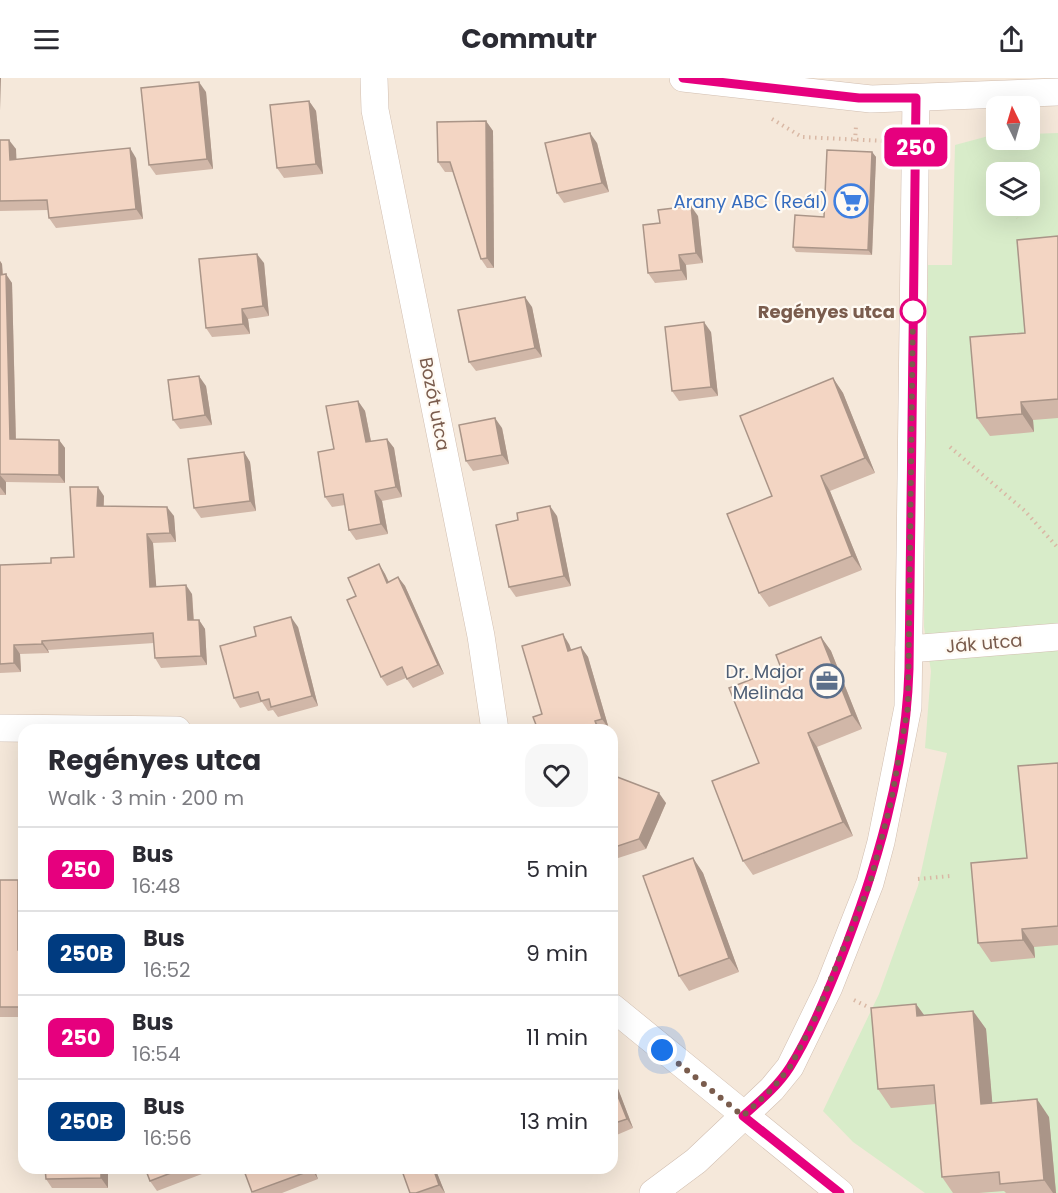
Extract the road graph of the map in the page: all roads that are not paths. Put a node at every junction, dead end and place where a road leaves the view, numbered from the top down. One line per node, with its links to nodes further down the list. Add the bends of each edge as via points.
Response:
1 (374, 78): 7 (street, Bozót utca, via 375,110 482,636)
2 (683, 78): 4 (street, via 865,99)
3 (1058, 92): 4 (street)
4 (916, 98): 6 (street)
5 (1058, 637): 6 (street, Ják utca)
6 (909, 650): 11 (street, via 908,707 901,751 870,883 829,987 790,1067)
7 (494, 724)
8 (0, 728): 9 (street)
9 (18, 728)
10 (618, 1012): 11 (street)
11 (743, 1116): 12 (street, via 696,1161); 13 (street)
12 (653, 1193)
13 (840, 1193)

